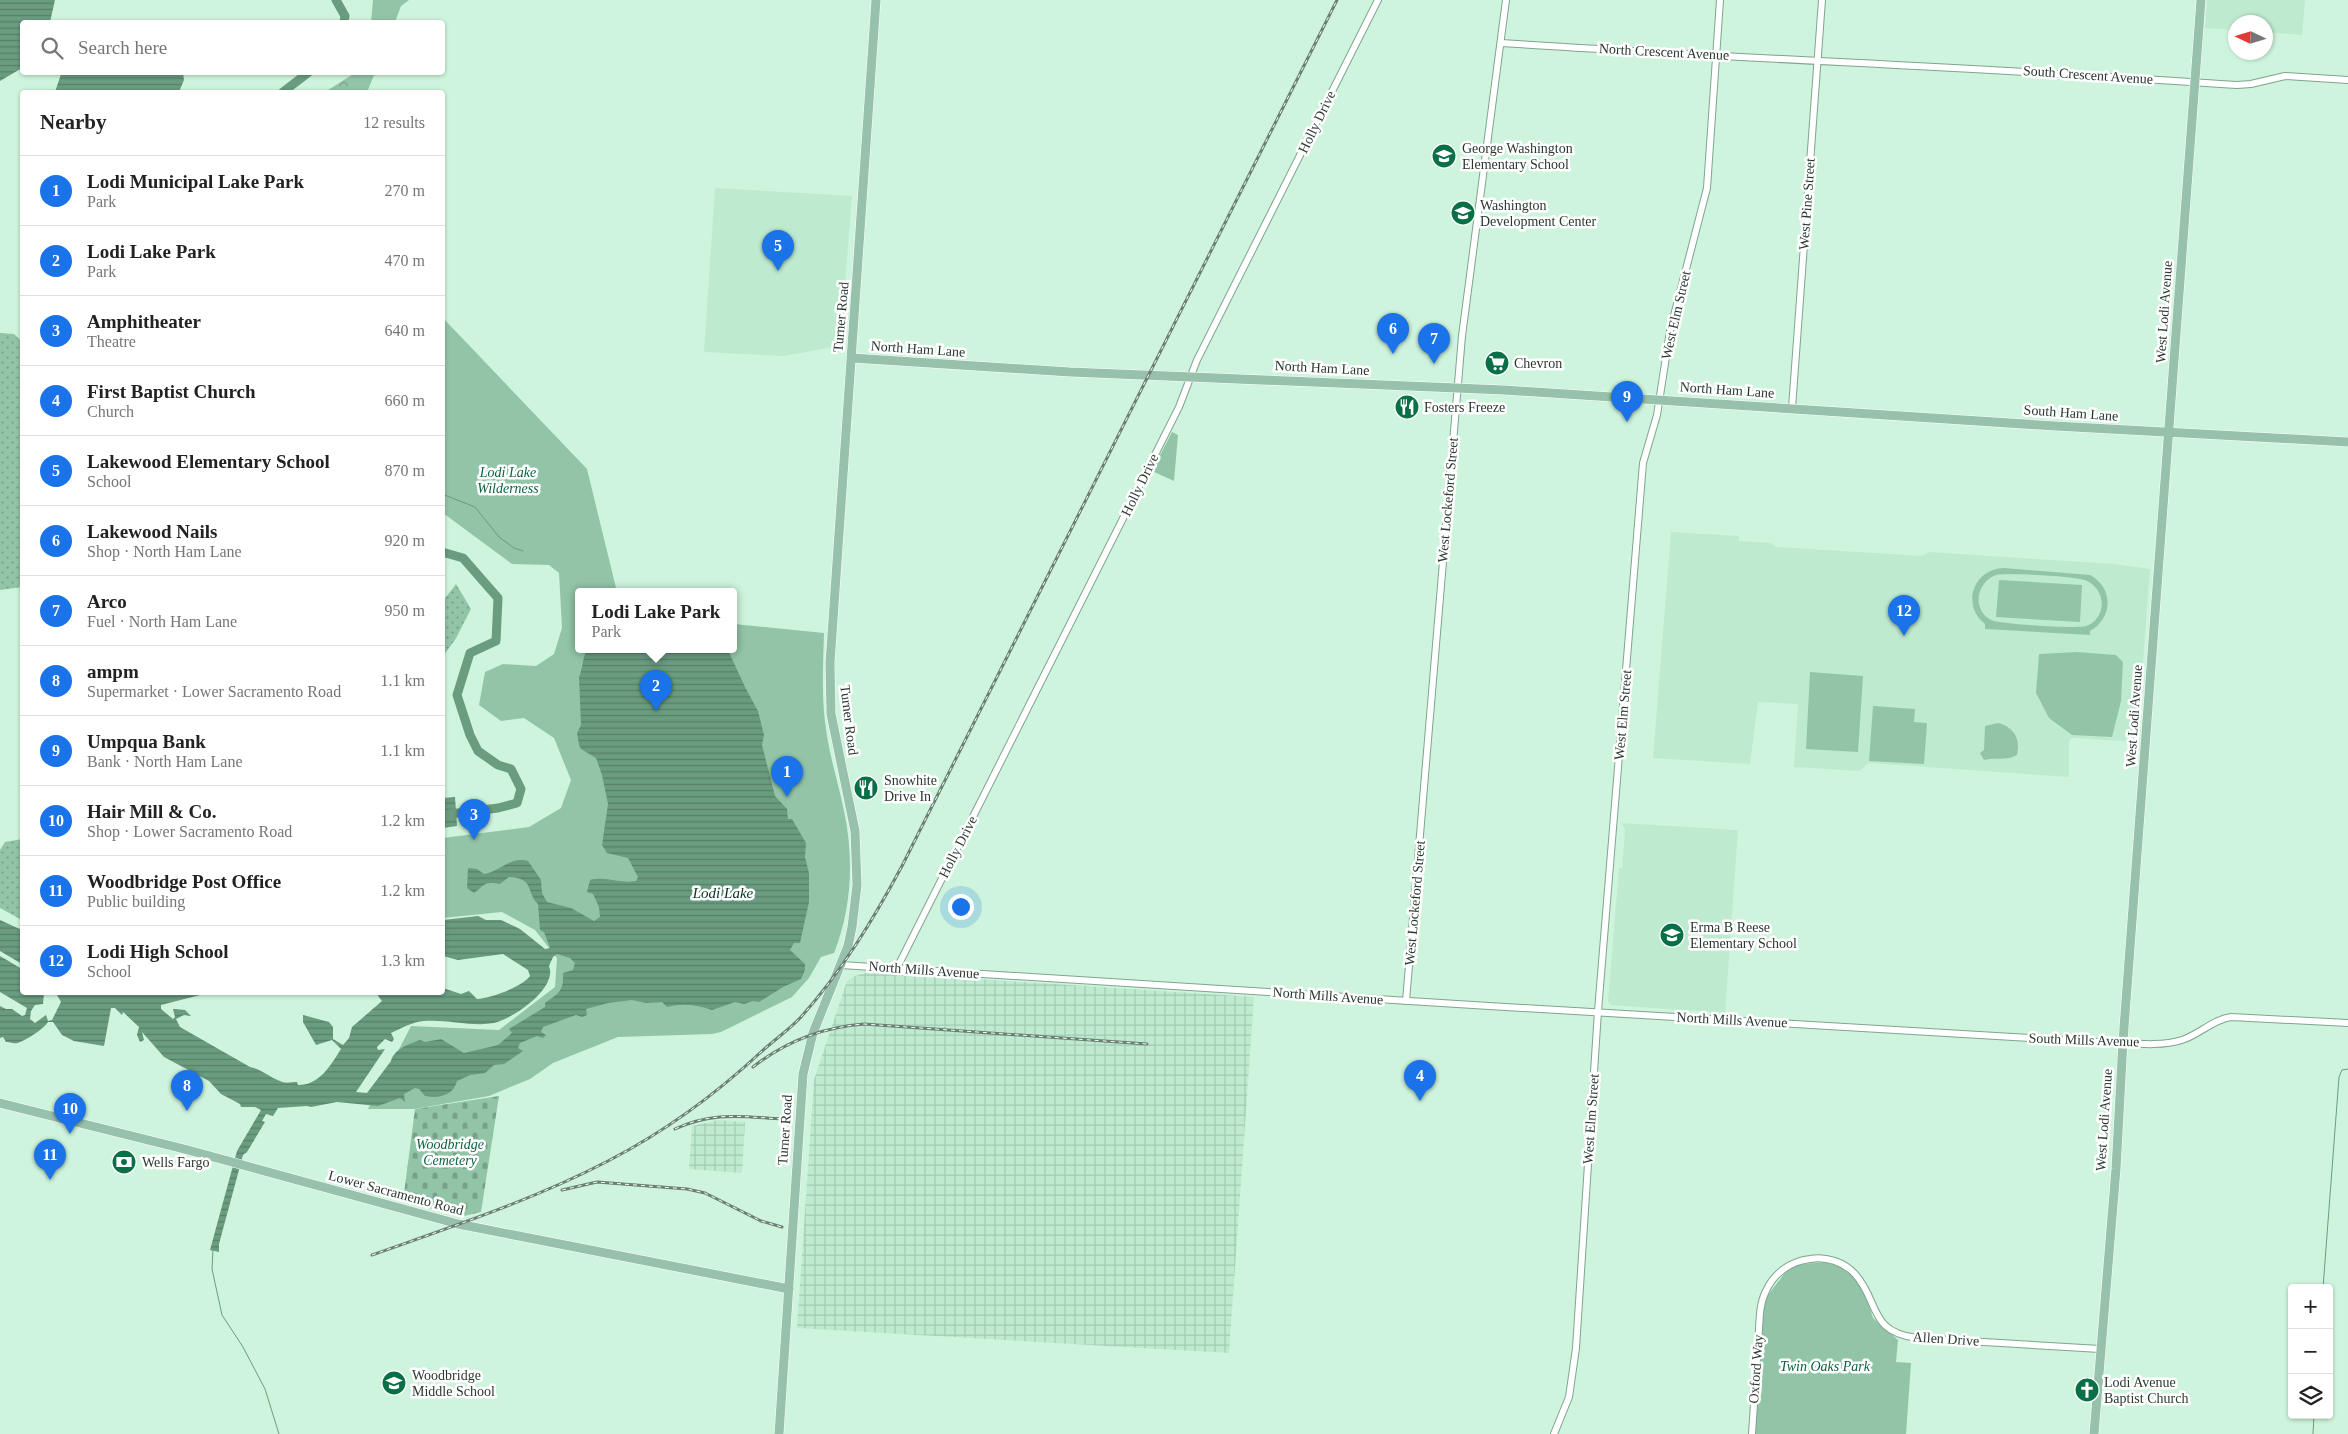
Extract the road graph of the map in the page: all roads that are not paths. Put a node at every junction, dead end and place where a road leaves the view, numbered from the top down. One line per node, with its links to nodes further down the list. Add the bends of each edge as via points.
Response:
1 (876, 0): 13 (main road, Turner Road)
2 (1378, 0): 14 (street, Holly Drive)
3 (1506, 0): 7 (street, West Lockeford Street)
4 (1720, 0): 8 (street, West Elm Street)
5 (1822, 0): 9 (street, West Pine Street)
6 (2200, 0): 12 (main road, West Lodi Avenue)
7 (1501, 43): 8 (street, North Crescent Avenue); 15 (street, West Lockeford Street)
8 (1717, 55): 9 (street, North Crescent Avenue); 16 (street, West Elm Street, via 1707,188 1670,331)
9 (1818, 62): 10 (street, North Crescent Avenue); 17 (street, West Pine Street)
10 (1827, 62): 12 (street, South Crescent Avenue)
11 (2348, 80): 12 (street, South Crescent Avenue, via 2285,76 2251,84)
12 (2194, 82): 18 (main road, West Lodi Avenue)
13 (852, 358): 14 (main road, North Ham Lane); 20 (main road, Turner Road, via 830,663 833,725 853,816 858,859 852,927)
14 (1189, 376): 15 (main road, North Ham Lane); 21 (street, Holly Drive, via 1179,407)
15 (1457, 388): 16 (main road, North Ham Lane); 22 (street, West Lockeford Street)
16 (1660, 399): 17 (main road, North Ham Lane); 23 (street, West Elm Street, via 1643,463)
17 (1792, 408): 18 (main road, South Ham Lane)
18 (2168, 432): 19 (main road, South Ham Lane); 26 (main road, West Lodi Avenue)
19 (2348, 442)
20 (841, 965): 21 (street, North Mills Avenue); 28 (main road, Turner Road, via 804,1066)
21 (897, 968): 22 (street, North Mills Avenue)
22 (1406, 1001): 23 (street, North Mills Avenue)
23 (1598, 1012): 25 (street, North Mills Avenue); 32 (street, West Elm Street, via 1574,1373 1565,1410)
24 (2348, 1023): 26 (street, South Mills Avenue, via 2231,1017 2172,1042)
25 (1815, 1024): 26 (street, South Mills Avenue)
26 (2123, 1041): 30 (main road, West Lodi Avenue, via 2116,1170)
27 (0, 1103): 28 (main road, Lower Sacramento Road, via 472,1228)
28 (788, 1289): 31 (main road, Turner Road)
29 (1761, 1304): 30 (street, Allen Drive, via 1778,1273 1800,1261 1822,1258 1854,1272 1881,1321 1901,1335); 33 (street, Oxford Way)
30 (2100, 1349): 34 (main road, West Lodi Avenue)
31 (779, 1434)
32 (1554, 1434)
33 (1752, 1434)
34 (2094, 1434)

